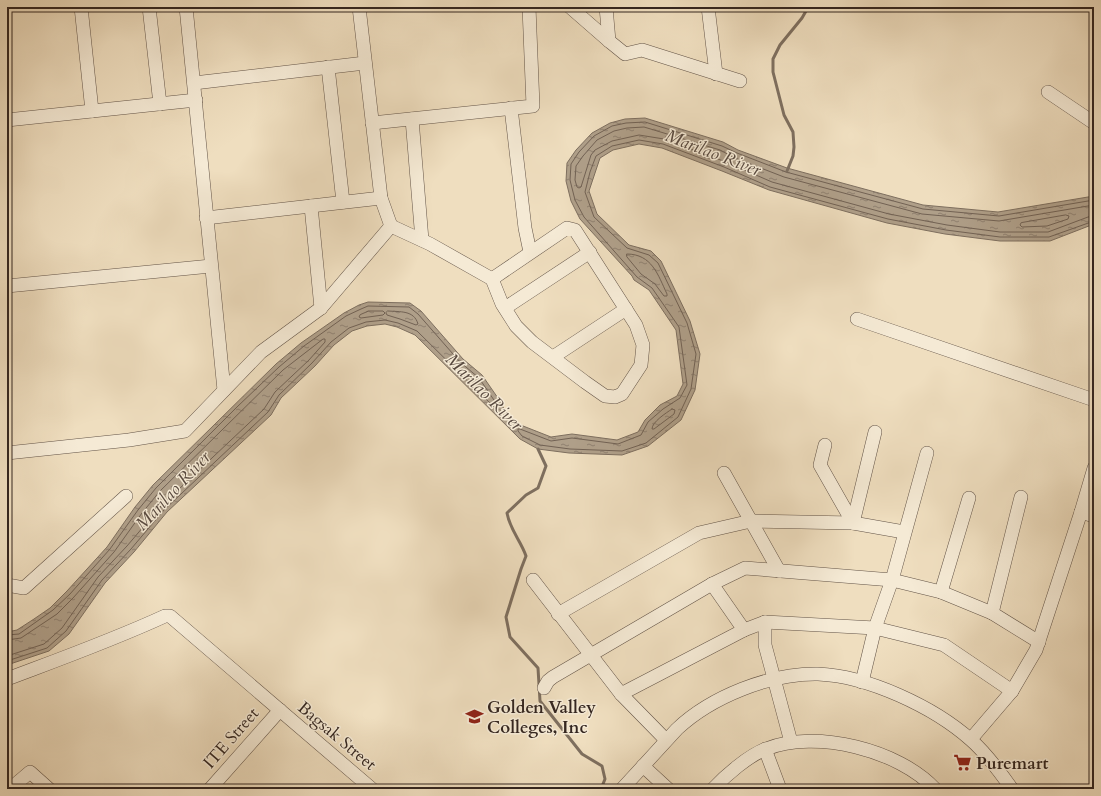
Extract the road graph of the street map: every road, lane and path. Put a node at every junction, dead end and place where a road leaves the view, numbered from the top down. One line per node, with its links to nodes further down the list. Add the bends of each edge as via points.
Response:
1 (81, 7): 19 (street)
2 (149, 7): 17 (street)
3 (186, 7): 14 (street)
4 (359, 7): 10 (street)
5 (529, 7): 18 (street, via 533,106)
6 (570, 7): 9 (street)
7 (606, 7): 9 (street)
8 (708, 7): 12 (street)
9 (609, 42): 12 (street, via 625,54 642,50)
10 (365, 63): 11 (street); 23 (street)
11 (328, 67): 14 (street); 25 (street)
12 (716, 74): 13 (street)
13 (740, 81)
14 (194, 83): 16 (street)
15 (1048, 92): 22 (street)
16 (196, 100): 17 (street); 27 (street)
17 (160, 104): 19 (street)
18 (511, 108): 20 (street); 30 (street)
19 (92, 111): 21 (street)
20 (412, 119): 23 (street); 29 (street)
21 (7, 120)
22 (1094, 123)
23 (372, 124): 24 (street)
24 (381, 198): 25 (street); 28 (street)
25 (343, 202): 26 (street)
26 (310, 206): 27 (street); 35 (street)
27 (206, 218): 32 (street)
28 (391, 226): 29 (street); 35 (street)
29 (422, 240): 33 (street)
30 (530, 252): 31 (street, via 567,228 575,230); 33 (street)
31 (590, 252): 36 (street); 37 (street)
32 (211, 266): 34 (street); 40 (street)
33 (492, 279): 36 (street)
34 (7, 286)
35 (321, 308): 40 (street, via 261,352)
36 (505, 308): 39 (street, via 516,326)
37 (626, 309): 39 (street); 39 (street, via 636,325 643,345 641,365 622,394 615,397 605,396)
38 (857, 318): 41 (street)
39 (553, 357)
40 (224, 390): 44 (street, via 185,431 129,440)
41 (1094, 400)
42 (875, 432): 53 (street)
43 (825, 445): 53 (street, via 820,465)
44 (7, 453)
45 (927, 453): 54 (street)
46 (1094, 468): 51 (street)
47 (724, 473): 52 (street)
48 (126, 496): 59 (street, via 24,588)
49 (1021, 497): 61 (street)
50 (969, 498): 60 (street)
51 (1088, 514): 66 (street)
52 (751, 521): 53 (street); 55 (street); 62 (street, via 699,534)
53 (853, 523): 54 (street)
54 (904, 532): 57 (street)
55 (780, 571): 57 (street); 58 (street, via 745,568)
56 (533, 580): 62 (street)
57 (892, 580): 60 (street); 64 (street)
58 (712, 584): 65 (street); 67 (street)
59 (7, 585)
60 (941, 592): 61 (street)
61 (992, 613): 66 (street)
62 (558, 614): 67 (street)
63 (765, 622): 64 (street); 65 (street); 69 (street, via 765,645)
64 (875, 628): 70 (street); 72 (street, via 944,645)
65 (744, 630): 73 (street)
66 (1039, 642): 72 (street)
67 (590, 655): 71 (street, via 553,677); 73 (street)
68 (7, 679): 74 (street, Bagsak Street, via 118,637 167,615 175,619)
69 (774, 680): 70 (street, via 819,674); 76 (street, via 734,693 708,706 685,721); 77 (street)
70 (862, 682): 75 (street, via 912,702)
71 (544, 688)
72 (1012, 691): 75 (street)
73 (621, 694): 76 (street)
74 (280, 710): 82 (street, ITE Street); 83 (street, Bagsak Street)
75 (971, 739): 89 (street)
76 (666, 740): 79 (street)
77 (791, 742): 78 (street); 88 (street, via 847,745 868,750 909,768)
78 (765, 749): 86 (street, via 736,768); 87 (street)
79 (643, 766): 84 (street); 85 (street)
80 (10, 789): 81 (street, via 30,772)
81 (49, 789)
82 (210, 789)
83 (372, 789)
84 (622, 789)
85 (668, 789)
86 (713, 789)
87 (780, 789)
88 (935, 789)
89 (1012, 789)

